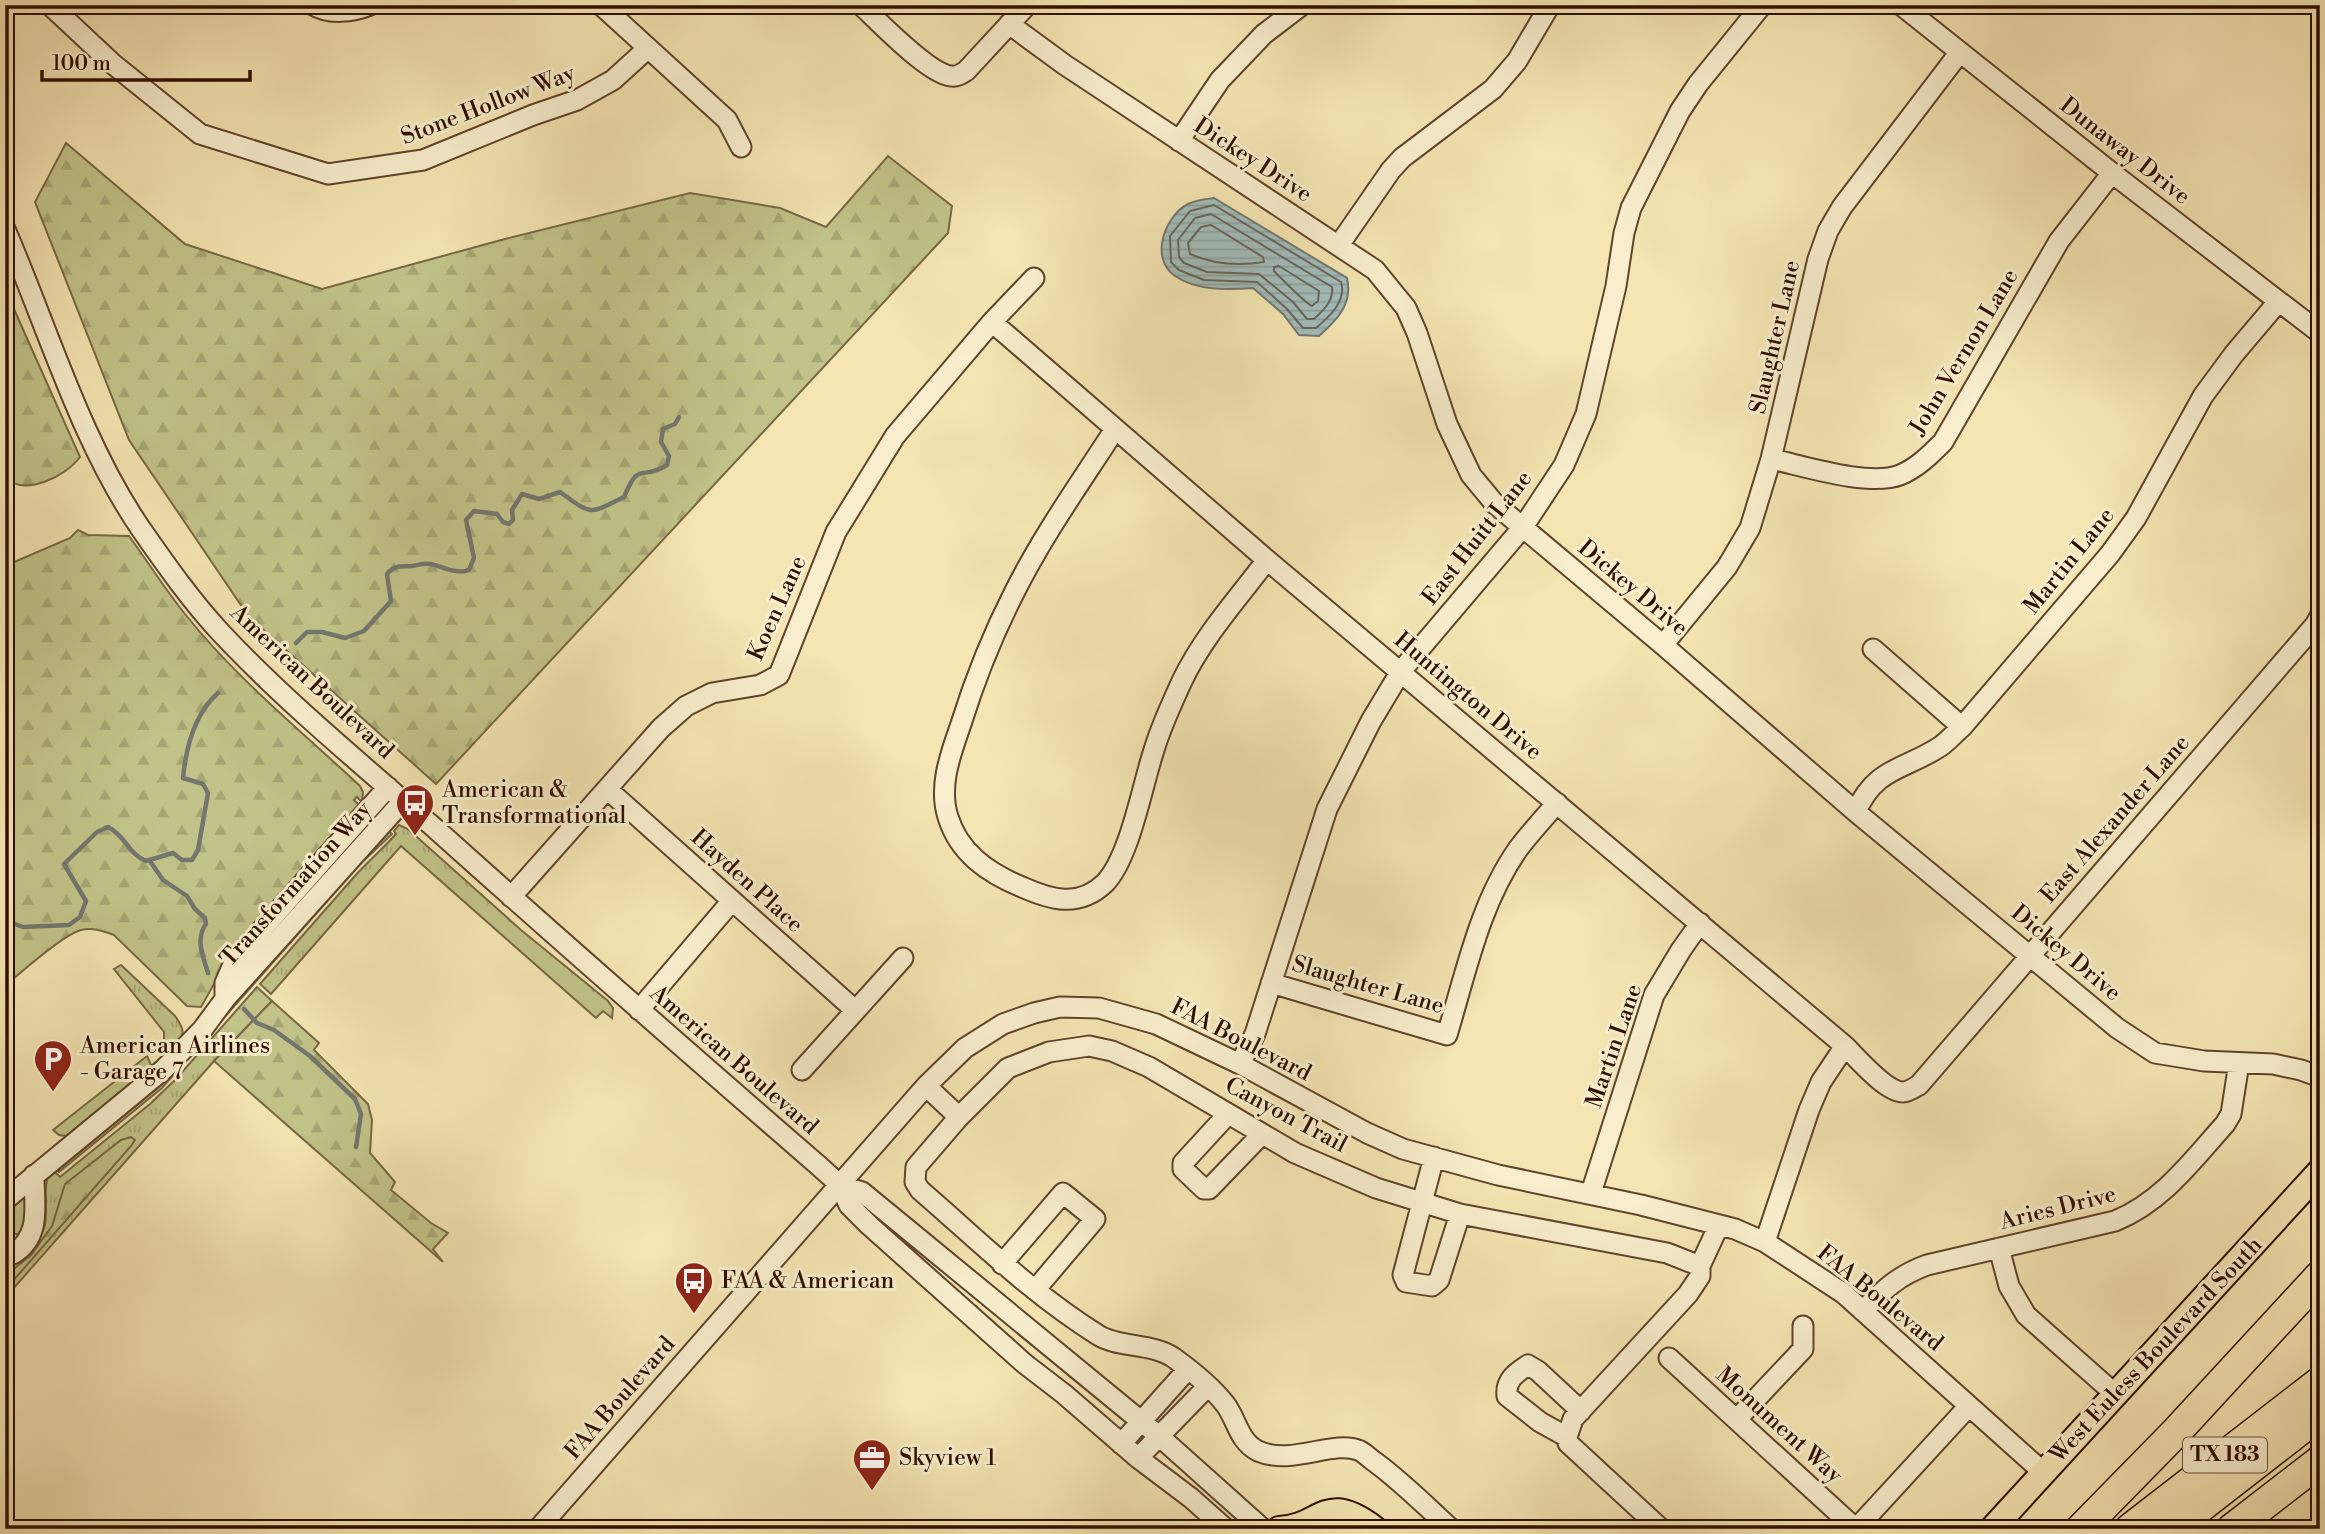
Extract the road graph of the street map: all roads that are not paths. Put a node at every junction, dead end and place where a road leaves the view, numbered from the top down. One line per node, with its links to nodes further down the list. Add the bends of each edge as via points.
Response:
1 (50, 5): 12 (street, Stone Hollow Way, via 113,64 200,134 328,174 424,160 577,100 614,80)
2 (313, 5): 3 (street, via 321,10 358,10)
3 (370, 5)
4 (601, 5): 12 (street)
5 (861, 5): 11 (street, via 915,55 949,76 966,71)
6 (1027, 5): 11 (street)
7 (1302, 5): 14 (street, via 1264,34 1220,80)
8 (1550, 5): 18 (street, via 1506,75 1402,158)
9 (1762, 5): 25 (street, East Huitt Lane, via 1680,111 1631,208 1586,414 1564,465)
10 (1901, 5): 13 (street, Dunaway Drive)
11 (1009, 24): 14 (street, Dickey Drive)
12 (648, 49): 15 (street, via 727,120)
13 (1960, 52): 16 (street, Dunaway Drive); 24 (street, Slaughter Lane, via 1828,232)
14 (1180, 141): 18 (street, Dickey Drive)
15 (741, 147)
16 (2112, 173): 20 (street, Dunaway Drive); 24 (street, John Vernon Lane, via 2059,241 1943,442 1929,456 1898,476 1883,478 1850,476)
17 (5, 229): 32 (street, American Boulevard, via 105,466 139,526 223,636)
18 (1339, 245): 25 (street, Dickey Drive, via 1375,270 1406,307 1447,424 1471,475 1495,504)
19 (1034, 278): 21 (street, Koen Lane)
20 (2278, 302): 22 (street, Dunaway Drive); 31 (street, Martin Lane, via 2203,396 2136,518 2110,554)
21 (992, 322): 23 (street, Huntington Drive); 33 (street, Koen Lane, via 895,436 836,532 779,675 760,685 712,693 686,706)
22 (2320, 333)
23 (1115, 429): 26 (street, Huntington Drive); 26 (street, via 1015,590 951,751 944,789 948,816 972,858 1023,888 1063,901 1083,898 1102,885 1125,846 1155,746 1192,660)
24 (1771, 459): 28 (street, Slaughter Lane, via 1750,528 1738,551)
25 (1523, 527): 28 (street, Dickey Drive); 30 (street, East Huitt Lane)
26 (1267, 559): 30 (street, Huntington Drive)
27 (2320, 616): 40 (street, East Alexander Lane)
28 (1663, 645): 36 (street, Dickey Drive)
29 (1873, 649): 31 (street)
30 (1401, 671): 35 (street, Huntington Drive); 42 (street, East Huitt Lane, via 1327,808)
31 (1962, 727): 36 (street, Martin Lane, via 1941,746 1894,768 1872,785)
32 (388, 787): 34 (street, American Boulevard); 43 (street, Transformation Way, via 235,960 225,983)
33 (607, 789): 37 (street, Koen Lane); 38 (street, Hayden Place)
34 (403, 801): 37 (street, American Boulevard); 43 (street, Transformation Way)
35 (1557, 803): 39 (street, Huntington Drive); 42 (street, Slaughter Lane, via 1519,848 1495,888 1447,1035)
36 (1856, 813): 40 (street, Dickey Drive)
37 (511, 897): 44 (street, American Boulevard)
38 (732, 902): 44 (street); 45 (street, Hayden Place)
39 (1700, 923): 46 (street, Huntington Drive); 60 (street, Martin Lane, via 1654,995)
40 (2030, 955): 47 (street, Dickey Drive, via 2117,1028 2155,1053); 51 (street, East Alexander Lane)
41 (903, 958): 45 (street)
42 (1270, 983): 48 (street, East Huitt Lane, via 1255,1034)
43 (225, 999): 58 (street, Transformation Way, via 164,1069)
44 (639, 1010): 59 (street, American Boulevard)
45 (855, 1010): 49 (street)
46 (1845, 1046): 51 (street, Huntington Drive, via 1894,1090 1903,1092); 65 (street, via 1809,1110)
47 (2239, 1063): 50 (street, Dickey Drive, via 2273,1064); 66 (street, Aries Drive, via 2231,1114 2164,1192 2115,1221)
48 (1240, 1064): 52 (street, FAA Boulevard, via 1156,1024 1100,1008 1060,1007 1003,1024 965,1048); 56 (street, FAA Boulevard, via 1367,1133)
49 (802, 1070)
50 (2320, 1077)
51 (1919, 1085)
52 (926, 1086): 54 (street); 59 (street, FAA Boulevard)
53 (1228, 1114): 54 (street, Canyon Trail, via 1149,1067 1089,1046 1049,1052 1008,1068); 55 (street, Canyon Trail); 55 (street, via 1183,1164 1204,1189)
54 (958, 1117): 68 (street, Canyon Trail, via 916,1167 915,1182)
55 (1262, 1133): 62 (street, Canyon Trail, via 1295,1153)
56 (1434, 1157): 60 (street, FAA Boulevard); 62 (street)
57 (2320, 1171): 78 (main road, West Euless Boulevard South)
58 (34, 1175): 61 (street, Transformation Way); 67 (street, via 33,1231 26,1245 13,1254)
59 (840, 1185): 83 (street, American Boulevard, via 862,1192); 87 (street, American Boulevard, via 849,1205 870,1226); 93 (street, FAA Boulevard)
60 (1591, 1193): 64 (street, FAA Boulevard)
61 (5, 1200)
62 (1421, 1203): 63 (street, Canyon Trail); 63 (street, via 1403,1276 1406,1282 1432,1286 1439,1280)
63 (1460, 1214): 69 (street, Canyon Trail, via 1667,1253)
64 (1719, 1225): 65 (street, FAA Boulevard); 69 (street)
65 (1765, 1242): 72 (street, FAA Boulevard)
66 (1999, 1248): 72 (street, Aries Drive, via 1907,1272); 78 (street, via 2009,1286 2026,1315)
67 (5, 1252)
68 (1002, 1264): 71 (street); 71 (street, via 1063,1193 1095,1219)
69 (1700, 1266): 80 (street, via 1700,1276 1688,1294)
70 (2320, 1276): 100 (highway)
71 (1035, 1290): 75 (street, via 1101,1337 1171,1356)
72 (1863, 1311): 79 (street, FAA Boulevard)
73 (1803, 1326): 82 (street, via 1803,1349)
74 (1669, 1358): 82 (street, Monument Way)
75 (1188, 1369): 77 (street); 83 (street)
76 (2320, 1382): 101 (highway, TX 183)
77 (1208, 1386): 84 (street); 96 (street, via 1227,1406 1240,1434 1257,1450 1270,1455 1307,1455 1357,1449)
78 (2115, 1394): 90 (main road, West Euless Boulevard South)
79 (1969, 1406): 90 (street, FAA Boulevard); 98 (street)
80 (1581, 1411): 85 (street); 85 (street, via 1528,1365 1512,1375 1507,1396)
81 (2320, 1414): 102 (highway)
82 (1737, 1419): 98 (street, Monument Way)
83 (1142, 1421): 84 (street, American Boulevard); 87 (street)
84 (1159, 1436): 88 (street); 92 (street, American Boulevard)
85 (1567, 1437): 97 (street, via 1568,1443)
86 (2320, 1438): 103 (highway)
87 (1121, 1444): 88 (street, American Boulevard)
88 (1138, 1458): 94 (street, American Boulevard)
89 (2320, 1461): 104 (highway, TX 183)
90 (2043, 1472): 99 (main road, West Euless Boulevard South)
91 (1308, 1524): 92 (main road); 95 (main road, via 1330,1510 1349,1514)
92 (1269, 1528)
93 (538, 1529)
94 (1226, 1529)
95 (1375, 1529)
96 (1451, 1529)
97 (1661, 1529)
98 (1856, 1529)
99 (1992, 1529)
100 (2081, 1529)
101 (2130, 1529)
102 (2172, 1529)
103 (2202, 1529)
104 (2232, 1529)

